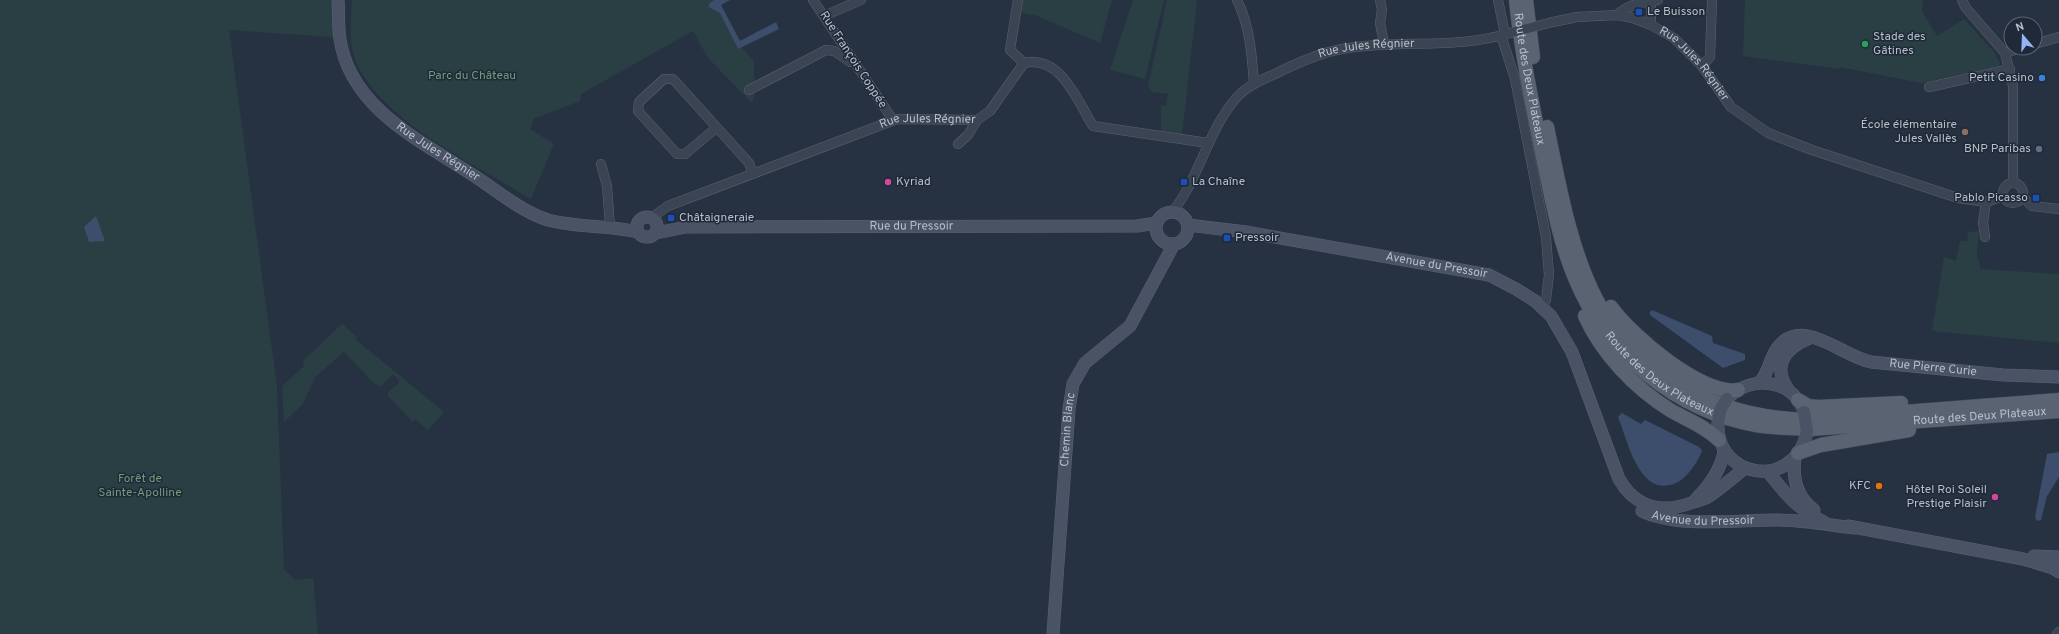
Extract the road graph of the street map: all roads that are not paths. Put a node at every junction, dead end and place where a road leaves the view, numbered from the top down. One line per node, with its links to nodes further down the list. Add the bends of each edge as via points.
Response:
1 (338, 0): 45 (street, Rue Jules Régnier, via 340,40 347,63 372,103 396,125 522,207 547,219 574,226)
2 (813, 0): 14 (street, Rue François Coppée)
3 (861, 0): 14 (street)
4 (1018, 0): 22 (street, via 1010,50)
5 (1237, 0): 26 (street, via 1244,13)
6 (1380, 0): 19 (street, via 1380,23)
7 (1498, 0): 16 (street)
8 (1516, 0): 43 (main road, Route des Deux Plateaux, via 1528,83)
9 (1526, 0): 32 (main road, Route des Deux Plateaux, via 1534,66)
10 (1654, 0): 13 (street, via 1625,8); 15 (street)
11 (1712, 0): 23 (street, via 1710,57)
12 (1962, 0): 20 (street)
13 (1617, 15): 15 (street, Rue Jules Régnier); 16 (street, Rue Jules Régnier, bridge, via 1577,17)
14 (824, 16): 24 (street, Rue François Coppée)
15 (1651, 25): 23 (street, Rue Jules Régnier, via 1674,38)
16 (1505, 34): 19 (street, Rue Jules Régnier, via 1447,44); 50 (street, via 1546,237 1548,285)
17 (2059, 37): 18 (street)
18 (2043, 42)
19 (1384, 44): 26 (street, Rue Jules Régnier, via 1341,49 1317,56)
20 (2003, 52)
21 (2005, 56): 25 (street)
22 (1024, 63): 30 (street, Rue Jules Régnier, via 990,111); 33 (street, via 1042,62 1053,67 1064,77 1092,126)
23 (1702, 66): 40 (street, Rue Jules Régnier, via 1731,107 1768,133 1958,198)
24 (857, 68): 28 (street, via 834,51 826,50); 29 (street, Rue François Coppée)
25 (2010, 69): 27 (street); 37 (street, via 2013,86)
26 (1254, 84): 33 (street, Rue Jules Régnier, via 1239,94 1231,104)
27 (1929, 87)
28 (749, 90)
29 (893, 120): 30 (street, Rue Jules Régnier); 36 (street, Rue Jules Régnier)
30 (977, 120): 34 (street, via 968,136)
31 (716, 128): 31 (street, via 673,80 664,79 639,102 638,111 677,154 685,154); 36 (street, via 749,163)
32 (1550, 142): 54 (main road, via 1559,158 1581,244 1591,272 1610,305 1630,328 1666,359 1708,386); 56 (main road, Route des Deux Plateaux, via 1573,241 1597,300 1626,340 1643,358 1687,389 1734,409 1788,418 1834,418)
33 (1208, 143): 42 (street, Rue Jules Régnier)
34 (958, 144)
35 (601, 164): 45 (street, via 607,186)
36 (754, 174): 44 (street, Rue Jules Régnier, via 668,206)
37 (2014, 183): 38 (street, via 2006,187); 39 (street, via 2022,187)
38 (2004, 196): 39 (street, via 2007,201 2013,203); 40 (street, Rue Jules Régnier)
39 (2023, 197): 41 (street, via 2032,206)
40 (1986, 202): 49 (street, via 1983,222)
41 (2059, 209)
42 (1177, 213): 47 (street); 48 (street, via 1163,215)
43 (1558, 223): 58 (main road, Route des Deux Plateaux, via 1575,279 1601,325 1643,371 1675,394 1703,409 1755,424 1810,429); 61 (main road, via 1557,238 1571,284 1599,342 1630,379 1649,395 1712,433)
44 (654, 224): 46 (street, via 644,218); 46 (street, Rue du Pressoir, via 648,238 642,236); 48 (street, Rue du Pressoir, via 686,227 1138,226)
45 (611, 226): 46 (street)
46 (638, 227)
47 (1188, 230): 48 (street, Avenue du Pressoir, via 1179,242); 50 (street, Avenue du Pressoir, via 1206,227 1489,275)
48 (1163, 236): 69 (street, Chemin Blanc, via 1166,258 1130,326 1085,363 1072,384)
49 (1985, 237)
50 (1537, 304): 59 (street, Avenue du Pressoir, via 1551,316 1572,352)
51 (1813, 337): 52 (street, Rue Pierre Curie, via 1855,358 1871,362 2002,375); 53 (street, Rue Pierre Curie, via 1801,334 1782,342); 57 (street, via 1797,343 1785,354 1781,367 1783,382)
52 (2059, 377)
53 (1760, 382): 54 (street, via 1746,385); 57 (street, via 1776,384)
54 (1733, 394): 61 (street, bridge, via 1721,408 1718,422)
55 (2059, 395): 57 (main road, via 1818,407)
56 (2059, 400)
57 (1797, 401): 62 (street, bridge, via 1807,431 1803,446)
58 (2059, 411)
59 (1593, 413): 65 (street, Avenue du Pressoir, via 1615,472 1628,492 1644,504 1656,508 1670,509); 66 (street, Avenue du Pressoir, via 1594,431 1615,488 1626,501 1651,515 1720,522 1777,520)
60 (2059, 415): 62 (main road, via 1901,431 1821,445)
61 (1722, 445): 63 (street, via 1732,460); 65 (street, via 1722,466)
62 (1796, 456): 64 (street, via 1782,467); 67 (street, via 1793,470 1799,493 1812,509 1822,515 2038,557)
63 (1745, 468): 64 (street); 65 (street, Avenue du Pressoir, via 1707,498)
64 (1768, 472): 66 (street, via 1807,514 1824,522)
65 (1692, 503)
66 (1855, 528): 68 (street, via 2023,559)
67 (2059, 557)
68 (2059, 572)
69 (1053, 634)

